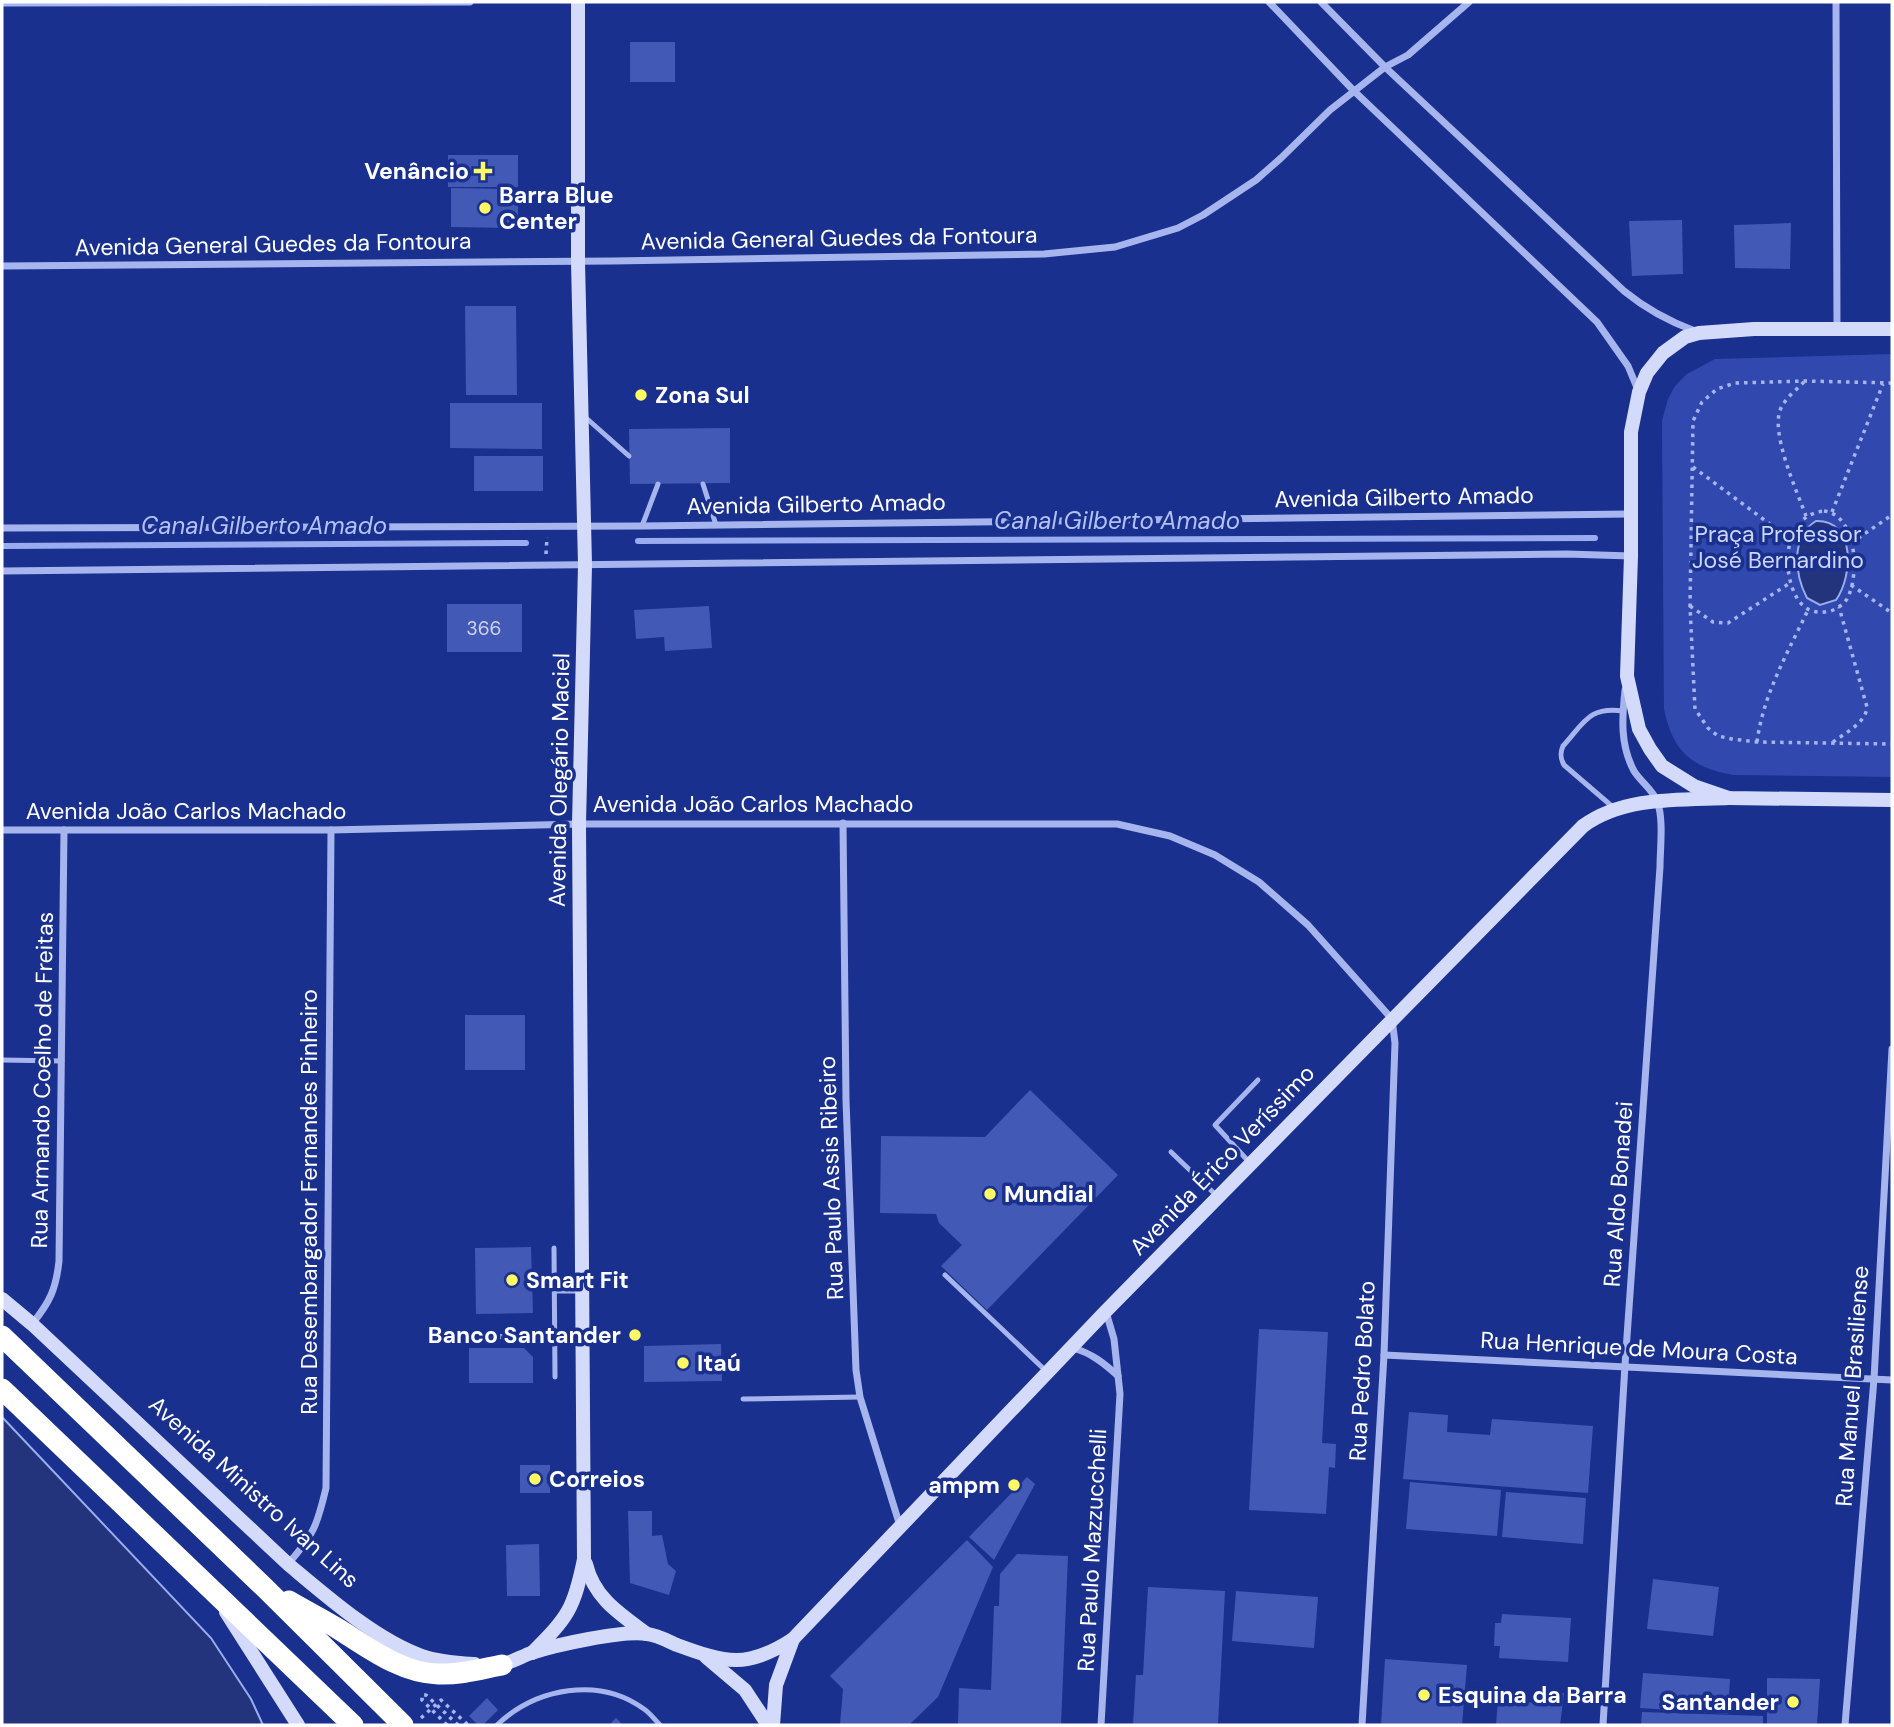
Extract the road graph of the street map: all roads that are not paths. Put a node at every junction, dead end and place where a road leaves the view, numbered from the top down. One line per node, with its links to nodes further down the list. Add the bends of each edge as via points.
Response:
1 (315, 2): 2 (street); 8 (street)
2 (470, 2)
3 (578, 2): 11 (main road, Avenida Olegário Maciel)
4 (1269, 2): 10 (street)
5 (1321, 2): 9 (street)
6 (1469, 2): 9 (street, Avenida General Guedes da Fontoura, via 1408,55)
7 (1836, 2): 13 (street)
8 (2, 3)
9 (1385, 66): 10 (street, Avenida General Guedes da Fontoura); 15 (street, via 1624,291 1669,322)
10 (1354, 91): 11 (street, Avenida General Guedes da Fontoura, via 1229,199 1178,228 1115,247 1044,254); 16 (street, via 1597,322 1628,366)
11 (578, 262): 12 (street, Avenida General Guedes da Fontoura); 17 (main road, Avenida Olegário Maciel)
12 (2, 266)
13 (1837, 328): 14 (main road); 15 (main road)
14 (1892, 329)
15 (1699, 332): 16 (main road, via 1662,353)
16 (1639, 392): 21 (main road, via 1631,432)
17 (583, 415): 18 (lane); 22 (main road, Avenida Olegário Maciel)
18 (629, 456)
19 (658, 484): 24 (lane)
20 (703, 484): 23 (lane)
21 (1631, 514): 23 (street, Avenida Gilberto Amado); 26 (main road)
22 (585, 525): 24 (street, Avenida Gilberto Amado); 25 (street, Avenida Gilberto Amado); 27 (main road, Avenida Olegário Maciel)
23 (716, 525): 24 (street, Avenida Gilberto Amado)
24 (642, 526)
25 (2, 528)
26 (1631, 555): 27 (street); 29 (main road)
27 (585, 565): 28 (street); 36 (main road, Avenida Olegário Maciel)
28 (2, 570)
29 (1627, 676): 30 (street); 31 (main road, via 1639,729 1662,766 1694,786)
30 (1623, 711): 33 (street, via 1625,749); 34 (lane, via 1596,712 1560,752 1564,765)
31 (1729, 798): 32 (main road); 33 (main road, Avenida Érico Veríssimo)
32 (1892, 800)
33 (1657, 801): 34 (main road, Avenida Érico Veríssimo); 60 (street, Rua Aldo Bonadei, via 1660,867)
34 (1615, 809): 40 (main road, Avenida Érico Veríssimo, via 1583,826)
35 (843, 823): 36 (street, Avenida João Carlos Machado); 40 (street, Avenida João Carlos Machado, via 1116,824 1170,836 1215,855 1259,882 1308,925); 67 (street, Rua Paulo Assis Ribeiro, via 846,1100)
36 (579, 824): 39 (street, Avenida João Carlos Machado); 51 (main road, Avenida Olegário Maciel)
37 (2, 830): 38 (street, Avenida João Carlos Machado)
38 (64, 830): 39 (street, Avenida João Carlos Machado); 43 (street, Rua Armando Coelho de Freitas)
39 (331, 830): 71 (street, Rua Desembargador Fernandes Pinheiro, via 326,1488 310,1538)
40 (1392, 1019): 46 (main road, Avenida Érico Veríssimo); 59 (street, Rua Pedro Bolato, via 1395,1043)
41 (1892, 1049): 64 (street, Rua Manuel Brasiliense)
42 (2, 1060): 43 (lane)
43 (62, 1061): 54 (street, Rua Armando Coelho de Freitas, via 59,1261 56,1285)
44 (1258, 1080): 46 (lane, via 1215,1125)
45 (1171, 1152): 47 (lane)
46 (1251, 1163): 47 (main road, Avenida Érico Veríssimo)
47 (1218, 1197): 53 (main road, Avenida Érico Veríssimo)
48 (555, 1248): 50 (lane)
49 (945, 1275): 61 (lane)
50 (555, 1291): 51 (lane); 55 (lane)
51 (582, 1291): 70 (main road, Avenida Olegário Maciel)
52 (2, 1299): 54 (main road, Avenida Ministro Ivan Lins)
53 (1105, 1311): 58 (main road, Avenida Érico Veríssimo); 63 (street, Rua Paulo Mazzucchelli)
54 (32, 1324): 71 (main road, Avenida Ministro Ivan Lins)
55 (555, 1336): 57 (lane); 62 (lane)
56 (5, 1337): 73 (highway)
57 (460, 1337)
58 (1071, 1347): 61 (main road, Avenida Érico Veríssimo); 63 (street, via 1095,1357)
59 (1384, 1355): 60 (street, Rua Henrique de Moura Costa); 86 (street, Rua Pedro Bolato)
60 (1625, 1365): 64 (street, Rua Henrique de Moura Costa); 87 (street, Rua Aldo Bonadei)
61 (1047, 1372): 69 (main road, Avenida Érico Veríssimo)
62 (555, 1377)
63 (1119, 1377): 85 (street, Rua Paulo Mazzucchelli)
64 (1874, 1379): 65 (street, Rua Henrique de Moura Costa); 88 (street, Rua Manuel Brasiliense)
65 (1892, 1380)
66 (2, 1388): 72 (highway)
67 (860, 1397): 68 (lane); 69 (street, Rua Paulo Assis Ribeiro)
68 (743, 1399)
69 (900, 1526): 75 (main road, Avenida Érico Veríssimo)
70 (584, 1559): 74 (main road, Avenida Olegário Maciel, via 603,1598); 76 (main road, Avenida Olegário Maciel, via 572,1607)
71 (288, 1564): 78 (main road, Avenida Ministro Ivan Lins, via 377,1632 422,1656)
72 (208, 1584): 79 (main road); 80 (highway)
73 (266, 1589): 78 (highway, via 372,1651 418,1671 458,1674); 81 (highway)
74 (647, 1633): 76 (main road); 77 (main road)
75 (793, 1639): 77 (main road, via 757,1658 724,1660); 84 (main road, via 776,1685)
76 (532, 1653): 78 (main road)
77 (702, 1654): 84 (main road, via 745,1690)
78 (502, 1665)
79 (298, 1725)
80 (354, 1725)
81 (403, 1725)
82 (497, 1725): 83 (lane, via 537,1698 592,1688 645,1709)
83 (660, 1725)
84 (771, 1725)
85 (1101, 1725)
86 (1362, 1725)
87 (1603, 1725)
88 (1845, 1725)

